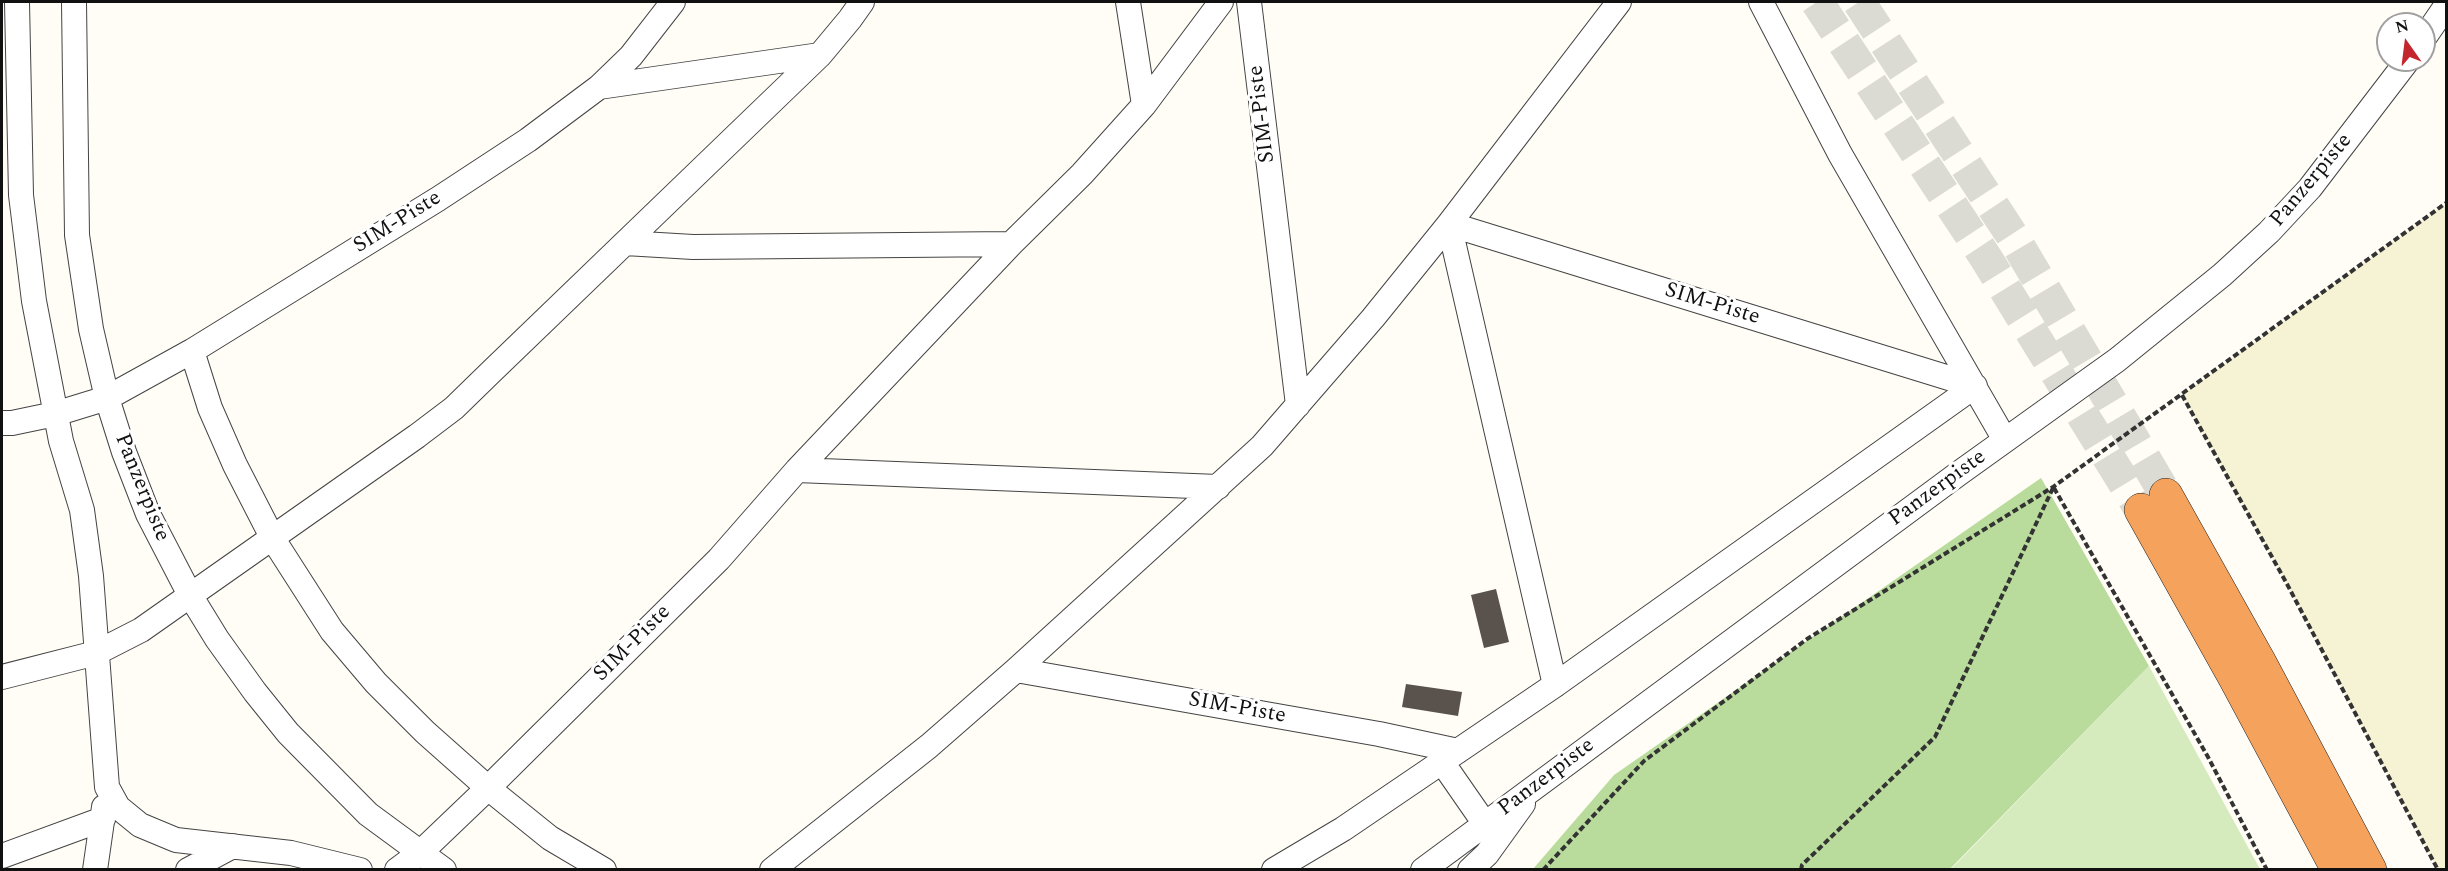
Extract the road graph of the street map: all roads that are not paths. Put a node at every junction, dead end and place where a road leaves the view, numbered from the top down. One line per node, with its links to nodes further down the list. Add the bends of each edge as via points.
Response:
1 (17, 2): 23 (street, via 21,195 34,301)
2 (74, 2): 21 (street, Panzerpiste, via 77,235 91,329)
3 (673, 2): 14 (street, SIM-Piste, via 631,56)
4 (862, 2): 12 (street)
5 (1128, 2): 15 (street)
6 (1221, 2): 15 (street, SIM-Piste)
7 (1249, 2): 22 (street, SIM-Piste)
8 (1619, 2): 16 (street)
9 (1761, 2): 20 (street, via 1846,163)
10 (2446, 6): 11 (street)
11 (2436, 21)
12 (820, 55): 14 (street, SIM-Piste); 17 (street)
13 (2399, 72): 25 (street, Panzerpiste, via 2310,188 2269,232 2117,360)
14 (599, 87): 19 (street, SIM-Piste, via 458,186)
15 (1144, 105): 18 (street, SIM-Piste)
16 (1449, 224): 20 (street, SIM-Piste); 22 (street); 33 (street)
17 (625, 243): 18 (street, via 693,247); 28 (street, via 454,408)
18 (1011, 244): 26 (street, SIM-Piste)
19 (192, 351): 21 (street, SIM-Piste); 28 (street, via 214,417)
20 (1975, 386): 25 (street); 33 (street)
21 (107, 398): 23 (street, SIM-Piste); 29 (street, Panzerpiste, via 148,514)
22 (1298, 405): 27 (street)
23 (55, 414): 24 (street, SIM-Piste); 30 (street, via 82,510)
24 (2, 423)
25 (2005, 440): 35 (street, Panzerpiste)
26 (797, 470): 27 (street); 37 (street, SIM-Piste, via 719,559)
27 (1218, 487): 31 (street)
28 (273, 539): 29 (street); 37 (street, via 332,631 375,682)
29 (190, 595): 30 (street, via 141,630); 41 (street, Panzerpiste, via 217,639 288,733 368,814)
30 (96, 653): 32 (street); 36 (street)
31 (1016, 670): 34 (street, SIM-Piste, via 1379,734); 49 (street)
32 (2, 677)
33 (1555, 685): 34 (street)
34 (1450, 756): 39 (street); 50 (street, via 1343,829)
35 (1537, 785): 39 (street, Panzerpiste); 52 (street, via 1487,854)
36 (107, 787): 38 (street); 40 (street, via 118,807 140,825 176,840)
37 (488, 788): 41 (street, SIM-Piste); 48 (street, via 550,838)
38 (102, 819): 42 (street); 43 (street)
39 (1485, 824): 51 (street, Panzerpiste)
40 (233, 846): 44 (street); 45 (street, via 291,853)
41 (420, 854): 46 (street, SIM-Piste); 47 (street, Panzerpiste)
42 (2, 856)
43 (95, 870)
44 (188, 870)
45 (360, 870)
46 (397, 870)
47 (444, 870)
48 (604, 870)
49 (772, 870)
50 (1274, 870)
51 (1423, 870)
52 (1470, 870)
53 (2337, 870): 54 (highway, via 2235,678 2153,502 2260,663)
54 (2370, 870)

